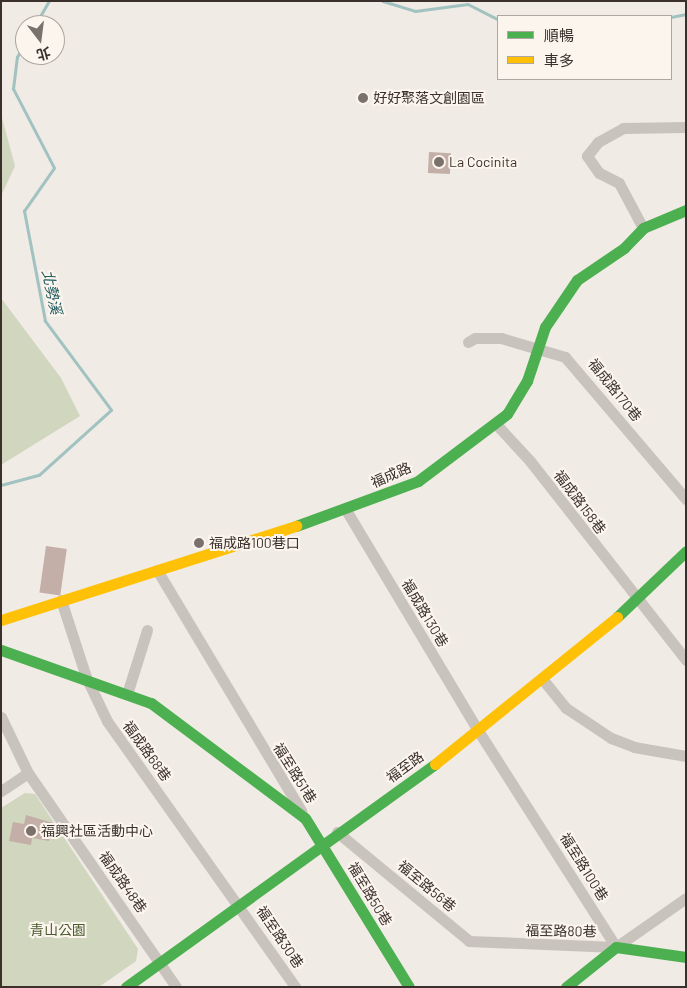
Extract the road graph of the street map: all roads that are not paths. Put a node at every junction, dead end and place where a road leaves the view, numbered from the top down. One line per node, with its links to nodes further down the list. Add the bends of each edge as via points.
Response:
1 (686, 126): 3 (street, via 623,128 598,142 587,156 599,173 619,183)
2 (686, 210): 3 (street, 福成路)
3 (643, 228): 5 (street, 福成路, via 566,292 545,327)
4 (468, 342): 5 (street, 福成路170巷, via 488,337)
5 (539, 349): 6 (street, 福成路, via 517,400); 7 (street, 福成路170巷, via 576,365)
6 (496, 424): 8 (street, 福成路, via 418,481); 12 (street, 福成路158巷, via 530,461)
7 (686, 499)
8 (346, 510): 10 (street, 福成路); 21 (street, 福成路130巷)
9 (686, 551): 12 (street, 福至路)
10 (157, 570): 11 (street, 福成路); 25 (street, 福至路51巷)
11 (61, 600): 13 (street, 福成路); 17 (street, 福成路68巷)
12 (636, 602): 16 (street, 福成路158巷); 18 (street, 福至路)
13 (1, 620)
14 (147, 630): 19 (street)
15 (1, 650): 17 (street, 福至路51巷)
16 (686, 660)
17 (86, 677): 19 (street, 福至路51巷); 29 (street, 福成路68巷, via 107,721)
18 (544, 681): 21 (street, 福至路); 22 (street, via 566,708 611,738)
19 (127, 694): 25 (street, 福至路51巷, via 151,703)
20 (1, 717): 23 (street, 福成路48巷)
21 (479, 732): 26 (street, 福至路); 31 (street, 福至路100巷)
22 (686, 756)
23 (28, 773): 24 (street); 33 (street, 福成路48巷)
24 (1, 791)
25 (305, 818): 27 (street, 福至路50巷)
26 (338, 832): 27 (street, 福至路); 30 (street, 福至路56巷, via 469,941)
27 (321, 843): 29 (street, 福至路); 37 (street, 福至路50巷)
28 (686, 898): 31 (street)
29 (239, 904): 33 (street, 福至路); 36 (street, 福至路30巷)
30 (504, 945): 31 (street, 福至路80巷)
31 (616, 947): 32 (street); 38 (street)
32 (686, 957)
33 (159, 960): 34 (street, 福至路); 35 (street)
34 (126, 987)
35 (176, 987)
36 (295, 987)
37 (409, 987)
38 (566, 987)

